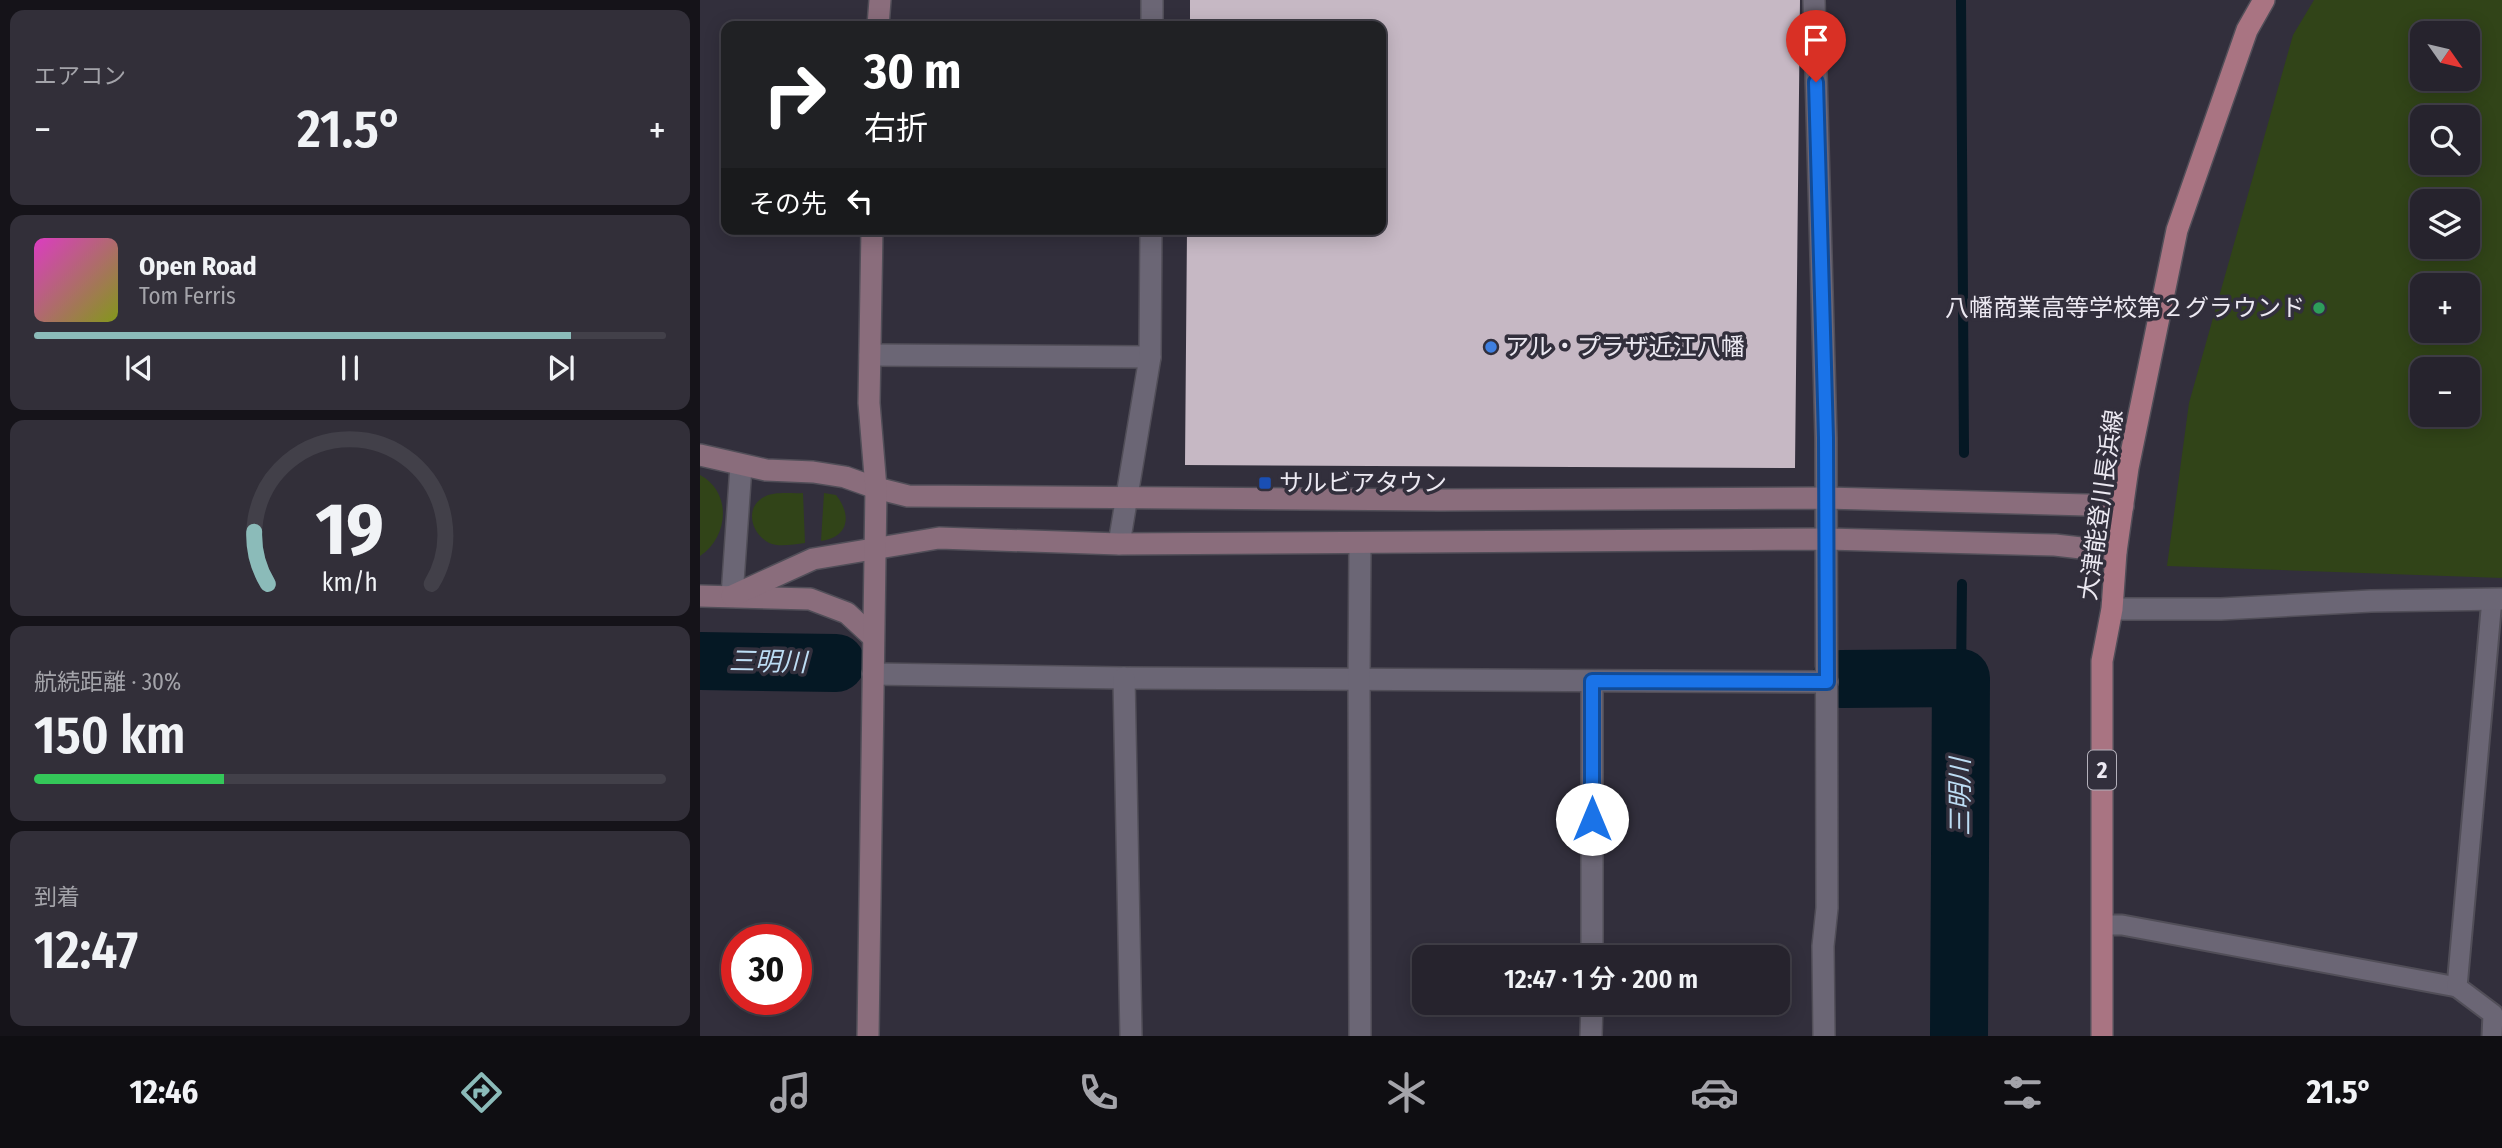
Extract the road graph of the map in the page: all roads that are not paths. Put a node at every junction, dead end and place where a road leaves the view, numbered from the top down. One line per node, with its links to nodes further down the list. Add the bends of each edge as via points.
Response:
1 (880, 0): 5 (street)
2 (1153, 0): 6 (street)
3 (1814, 0): 14 (street)
4 (2264, 0): 16 (main road, 大津能登川長浜線 / 2, via 2247,30 2177,230)
5 (878, 21)
6 (1152, 21)
7 (872, 235): 9 (street)
8 (1151, 235): 10 (street)
9 (870, 355): 10 (street); 13 (street)
10 (1150, 357): 15 (street)
11 (700, 455): 12 (street)
12 (741, 466): 13 (street, via 834,475); 23 (street)
13 (876, 488): 15 (street, via 908,496); 20 (street)
14 (1826, 498): 15 (street); 16 (street); 17 (street)
15 (1126, 499): 19 (street)
16 (2123, 506): 21 (main road, 大津能登川長浜線 / 2)
17 (1827, 539): 18 (street); 21 (street, via 2055,545); 31 (street)
18 (1360, 543): 19 (street); 29 (street)
19 (1119, 544): 20 (street, via 939,538)
20 (875, 548): 23 (street, via 813,559); 26 (street)
21 (2116, 552): 25 (main road, 大津能登川長浜線 / 2)
22 (700, 596): 23 (street)
23 (732, 596): 26 (street, via 810,599 848,613)
24 (2497, 599): 25 (street); 34 (lane)
25 (2112, 609): 32 (main road, 大津能登川長浜線 / 2, via 2102,661)
26 (873, 637): 27 (street)
27 (873, 674): 28 (street); 36 (street)
28 (1124, 678): 29 (street); 37 (street)
29 (1359, 679): 30 (street); 38 (street)
30 (1592, 681): 31 (street); 33 (street)
31 (1827, 682): 40 (street)
32 (2102, 925): 34 (lane); 41 (main road, 大津能登川長浜線 / 2)
33 (1592, 945)
34 (2456, 987): 42 (lane, via 2493,1014)
35 (1591, 1015): 39 (street)
36 (868, 1036)
37 (1131, 1036)
38 (1360, 1036)
39 (1591, 1036)
40 (1824, 1036)
41 (2102, 1036)
42 (2492, 1036)

